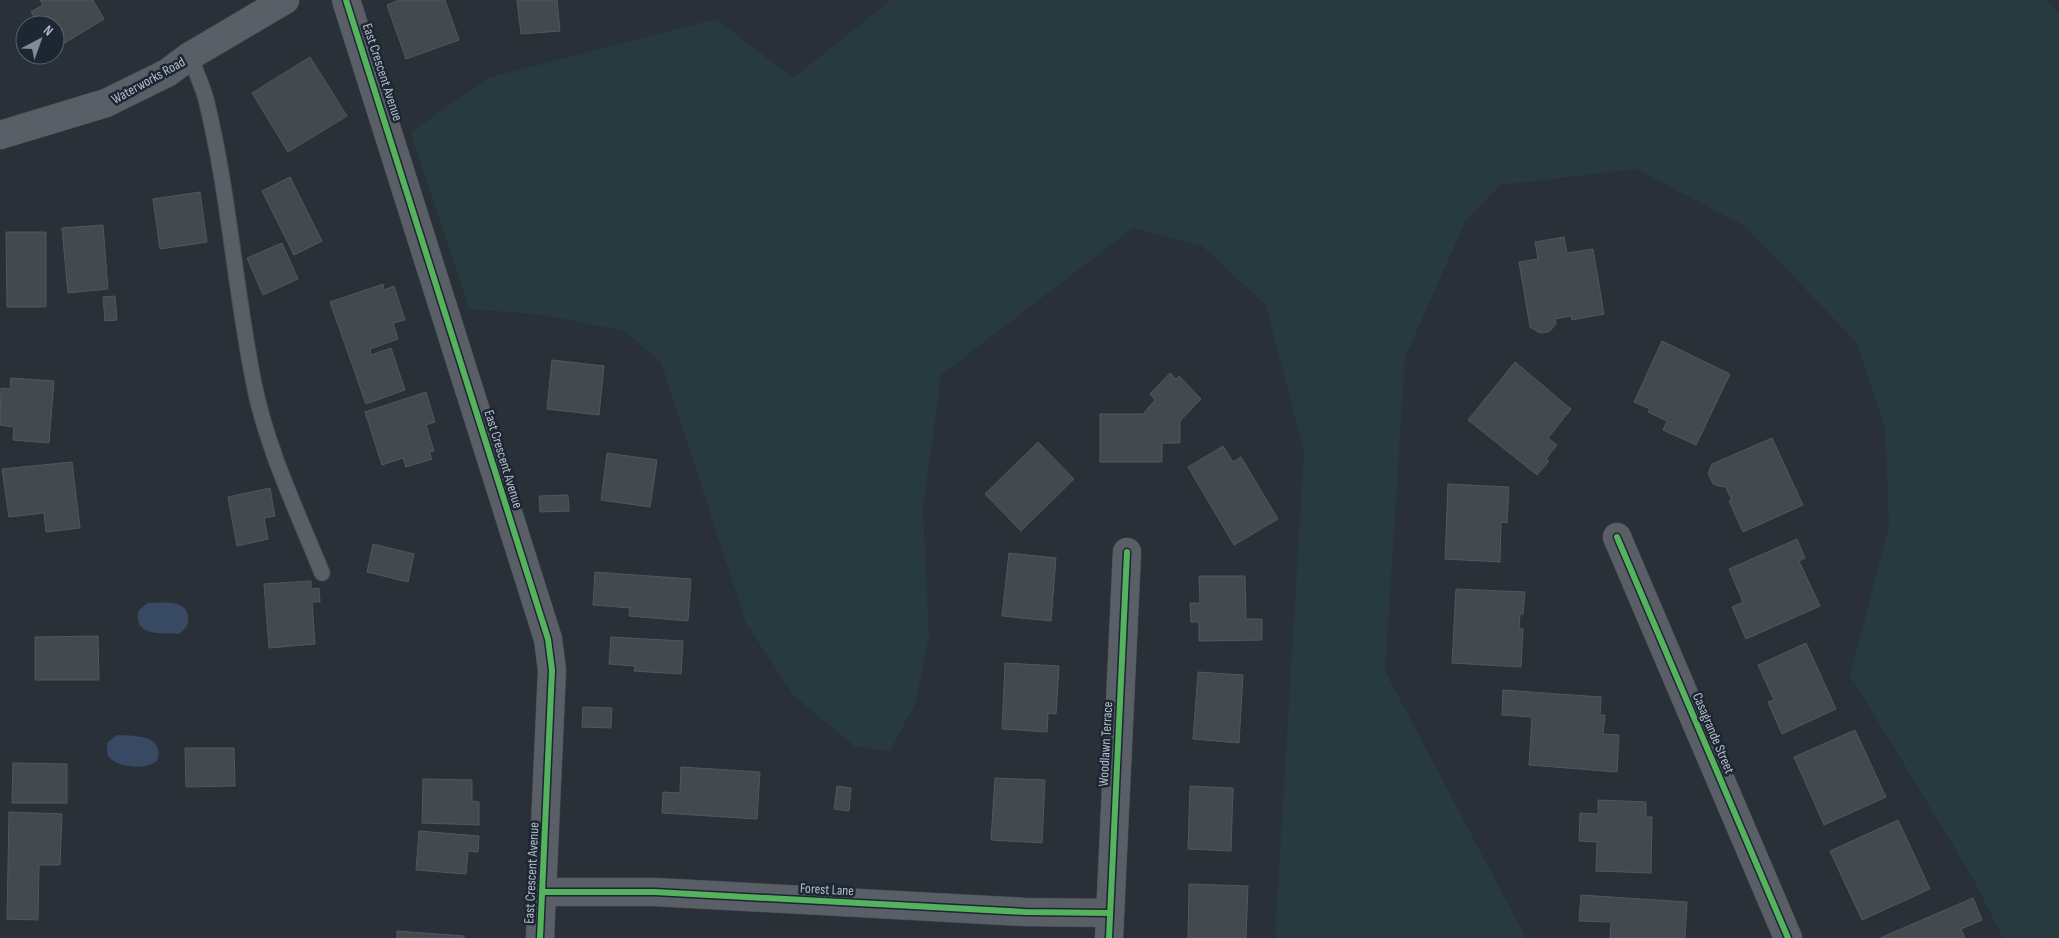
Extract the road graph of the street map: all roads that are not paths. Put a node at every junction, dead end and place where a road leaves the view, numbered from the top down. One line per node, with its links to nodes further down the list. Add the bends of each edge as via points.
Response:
1 (285, 0): 3 (street, Waterworks Road)
2 (346, 0): 8 (street, East Crescent Avenue, via 548,638 552,670)
3 (190, 56): 4 (street, Waterworks Road, via 167,73 106,103); 7 (lane, via 206,98 254,386 272,446)
4 (0, 135)
5 (1618, 538): 11 (street, Casagrande Street)
6 (1127, 552): 9 (street, Woodlawn Terrace)
7 (322, 573)
8 (543, 892): 9 (street, Forest Lane, via 655,892 1025,912); 10 (street, East Crescent Avenue)
9 (1109, 926)
10 (540, 938)
11 (1788, 938)

